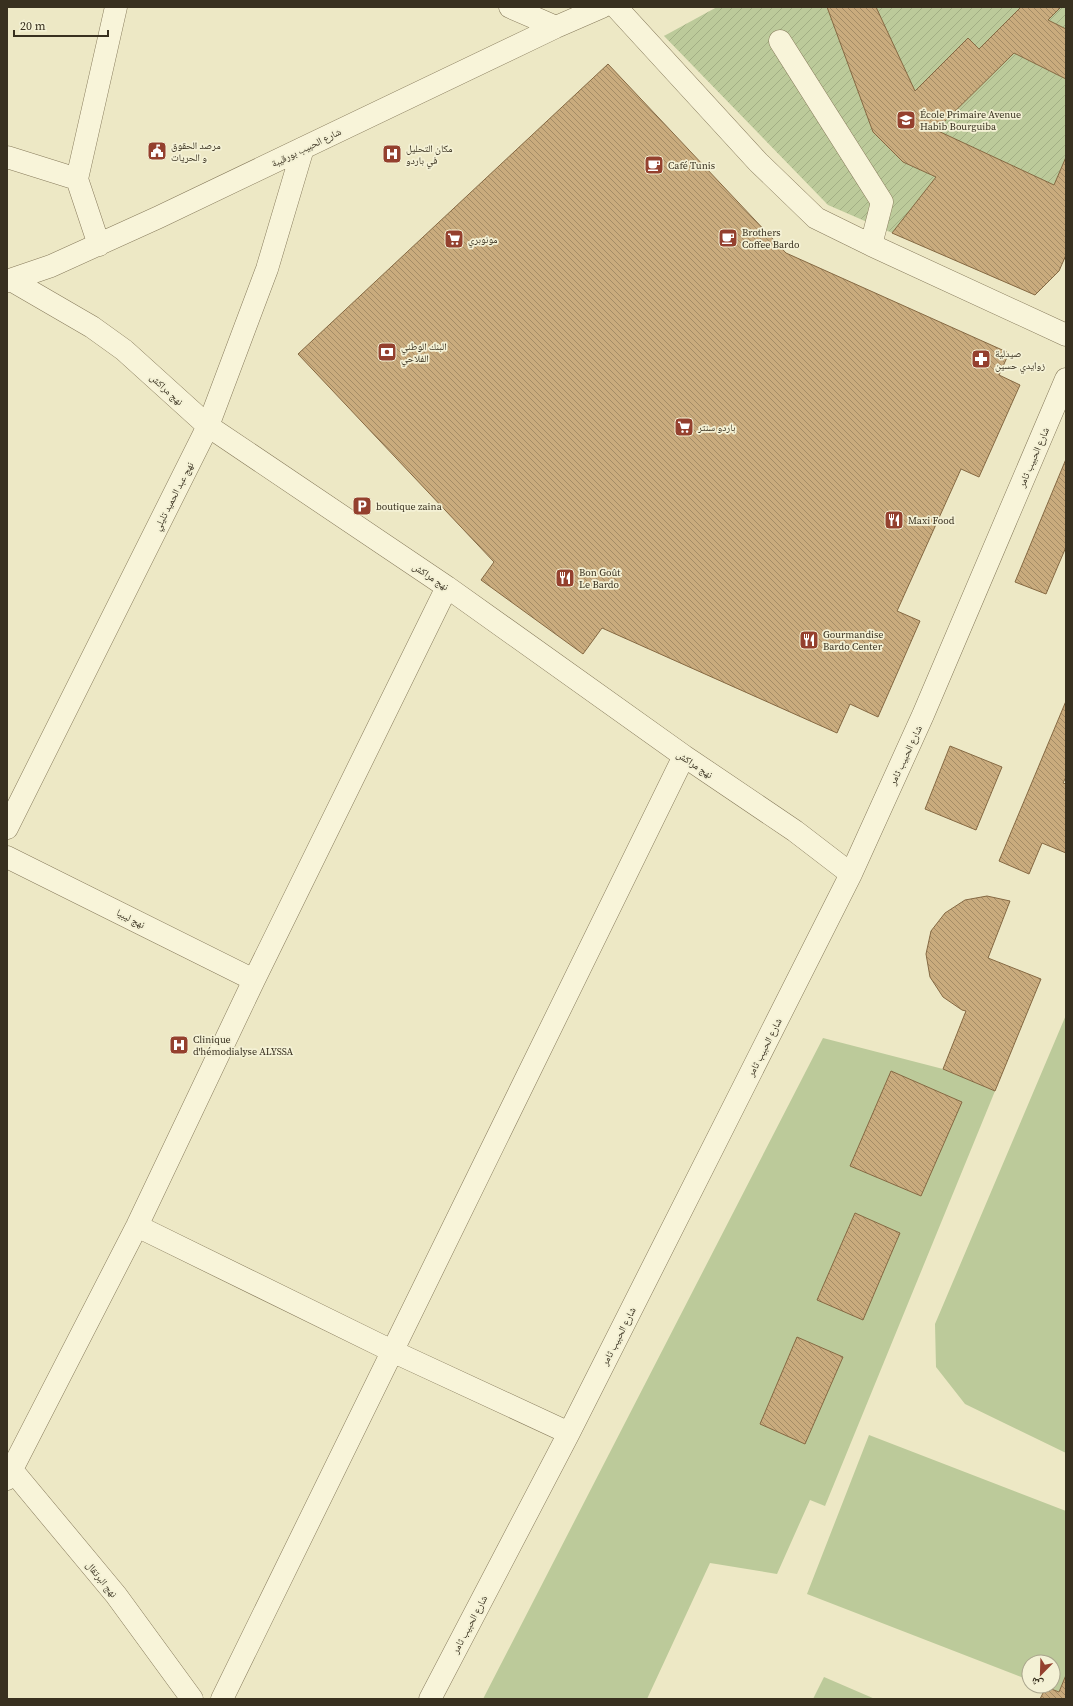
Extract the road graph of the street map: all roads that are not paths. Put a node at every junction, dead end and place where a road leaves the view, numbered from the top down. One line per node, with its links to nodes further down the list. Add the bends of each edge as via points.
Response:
1 (116, 7): 9 (street)
2 (510, 7): 5 (street)
3 (602, 7): 5 (street, شارع الحبيب بورقيبة)
4 (616, 7): 11 (street, via 797,201 816,218)
5 (556, 27): 7 (street, شارع الحبيب بورقيبة)
6 (780, 41): 11 (street, via 882,202)
7 (303, 148): 10 (street, شارع الحبيب بورقيبة); 15 (street, نهج عبد الحميد تليلي, via 267,269)
8 (7, 157): 9 (street)
9 (77, 179): 10 (street)
10 (99, 245): 12 (street, شارع الحبيب بورقيبة, via 51,266)
11 (871, 245): 13 (street)
12 (9, 280): 15 (street, نهج مراكش, via 92,328 124,350)
13 (1066, 335)
14 (1066, 379): 20 (street, شارع الحبيب ثامر, via 923,715)
15 (208, 426): 16 (street, نهج مراكش); 18 (street, نهج عبد الحميد تليلي)
16 (447, 587): 17 (street, نهج مراكش); 21 (street)
17 (684, 756): 20 (street, نهج مراكش, via 795,831); 23 (street)
18 (7, 828)
19 (7, 857): 21 (street, نهج ليبيا)
20 (851, 874): 24 (street, شارع الحبيب ثامر)
21 (254, 980): 22 (street)
22 (137, 1226): 23 (street); 25 (street)
23 (392, 1351): 24 (street); 27 (street)
24 (568, 1433): 28 (street, شارع الحبيب ثامر)
25 (8, 1471): 26 (street, نهج البرتقال, via 116,1596)
26 (192, 1699)
27 (222, 1699)
28 (430, 1699)

